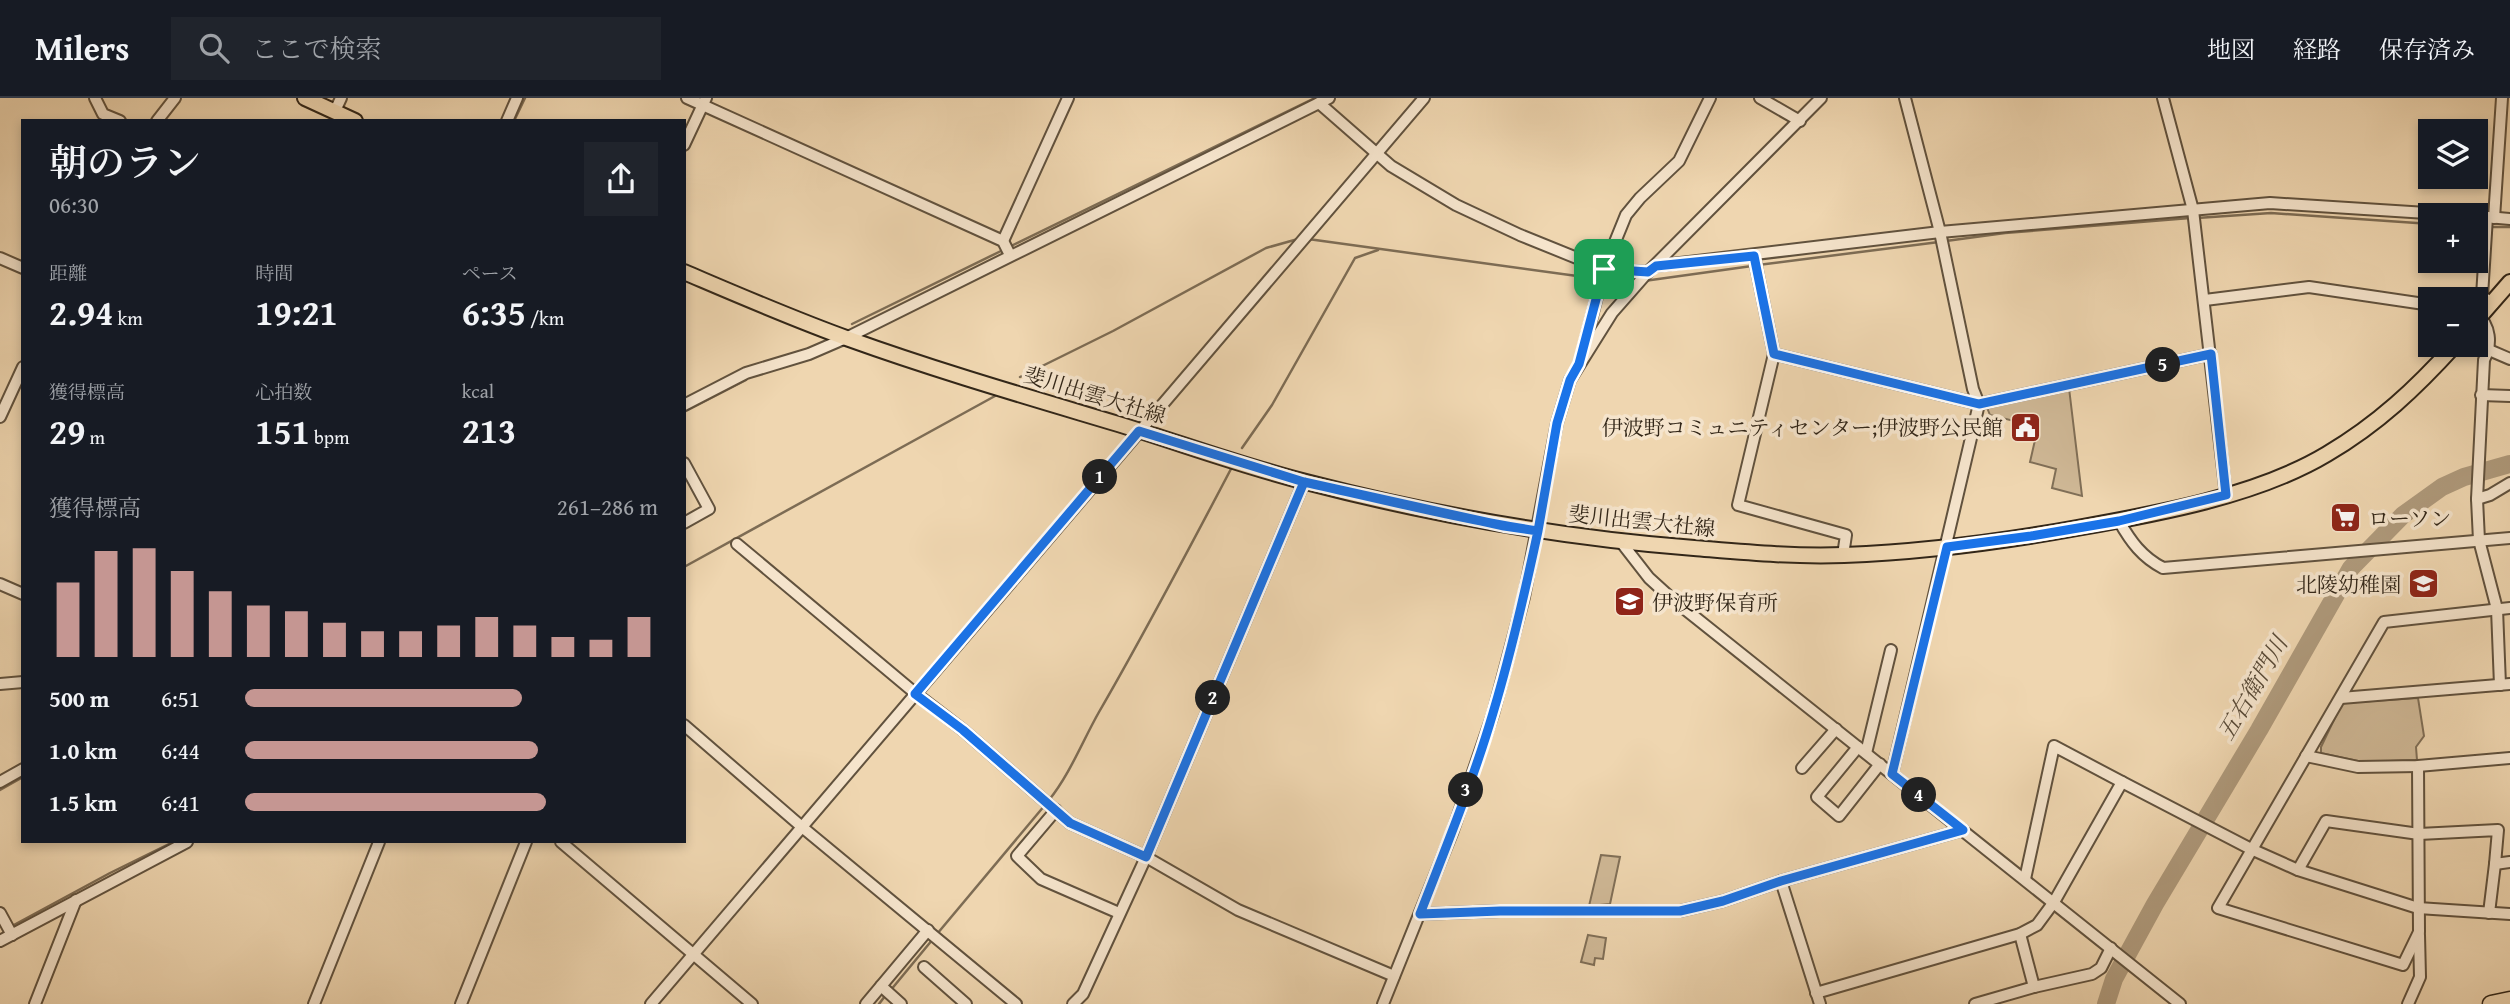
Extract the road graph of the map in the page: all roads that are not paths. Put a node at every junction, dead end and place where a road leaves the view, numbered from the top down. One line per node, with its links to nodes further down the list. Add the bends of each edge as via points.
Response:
1 (95, 98): 17 (street, via 103,114)
2 (175, 98): 18 (street)
3 (305, 98): 16 (main road)
4 (517, 98): 20 (street)
5 (687, 98): 15 (street)
6 (1069, 98): 30 (street)
7 (1423, 98): 23 (street)
8 (1710, 98): 35 (street, via 1679,161 1626,215)
9 (1760, 98): 21 (street)
10 (1821, 98): 21 (street)
11 (1905, 98): 29 (street)
12 (2164, 98): 25 (street)
13 (2502, 98): 24 (street)
14 (1319, 101): 23 (street); 31 (street)
15 (704, 102): 22 (street); 30 (street)
16 (338, 104): 19 (main road)
17 (115, 119)
18 (159, 119)
19 (353, 119)
20 (508, 119)
21 (1800, 121): 36 (street)
22 (686, 141)
23 (1375, 153): 35 (street, via 1456,205); 58 (street)
24 (2488, 203)
25 (2193, 209): 26 (street, via 2270,203); 29 (street); 40 (street)
26 (2418, 212)
27 (2488, 217): 28 (street)
28 (2510, 219)
29 (1940, 232): 32 (street); 56 (street)
30 (1003, 241): 31 (street)
31 (1010, 255): 45 (street)
32 (1754, 256): 36 (street); 47 (street)
33 (0, 258): 34 (street)
34 (21, 267)
35 (1604, 269): 36 (street); 51 (street)
36 (1652, 269): 51 (street, via 1612,313)
37 (686, 272): 45 (main road, 斐川出雲大社線)
38 (2483, 273): 42 (street, via 2482,296)
39 (2510, 282): 42 (main road)
40 (2205, 300): 41 (street, via 2309,287); 48 (street)
41 (2418, 302)
42 (2493, 304): 43 (main road)
43 (2488, 308)
44 (2488, 331): 46 (street)
45 (846, 338): 55 (street, via 746,373); 58 (main road, 斐川出雲大社線)
46 (2489, 350): 50 (street); 53 (street)
47 (1774, 354): 56 (street); 72 (street, via 1738,505 1846,535)
48 (2211, 354): 56 (street); 62 (street)
49 (2444, 357): 62 (main road, 斐川出雲大社線, via 2415,389 2324,457)
50 (2510, 359)
51 (1579, 364): 66 (street, via 1557,423)
52 (21, 372): 57 (street)
53 (2481, 395): 54 (street); 63 (street)
54 (2510, 396)
55 (686, 404)
56 (1979, 404): 71 (street)
57 (1, 410)
58 (1139, 431): 60 (main road, 斐川出雲大社線); 81 (street)
59 (686, 467): 65 (street, via 709,509)
60 (1304, 482): 66 (main road, 斐川出雲大社線); 104 (street)
61 (2510, 483): 63 (street)
62 (2226, 495): 64 (main road, 斐川出雲大社線)
63 (2477, 499): 68 (street)
64 (2119, 521): 68 (street, via 2147,559 2163,568); 71 (main road, 斐川出雲大社線)
65 (686, 522)
66 (1538, 531): 69 (main road, 斐川出雲大社線); 116 (street, via 1493,714)
67 (2510, 538): 68 (street)
68 (2479, 540): 76 (street)
69 (1621, 542): 72 (main road, 斐川出雲大社線, via 1762,554); 84 (street, via 1649,578)
70 (737, 544): 81 (street)
71 (1947, 547): 72 (main road, 斐川出雲大社線); 92 (street)
72 (1843, 555)
73 (0, 584): 74 (street)
74 (21, 593)
75 (2510, 608): 76 (street)
76 (2497, 609): 80 (street); 82 (street, via 2384,622)
77 (1891, 650): 85 (street)
78 (21, 682): 79 (street)
79 (0, 684)
80 (2505, 685): 82 (street)
81 (915, 694): 95 (street); 96 (street)
82 (2341, 698): 86 (street)
83 (686, 727): 96 (street)
84 (1836, 729): 85 (street); 90 (street)
85 (1862, 750): 88 (street); 88 (street, via 1817,797 1839,816)
86 (2306, 756): 89 (street, via 2358,767); 103 (street)
87 (2510, 758): 89 (street)
88 (1880, 764): 92 (street)
89 (2418, 765): 98 (street)
90 (1802, 768)
91 (21, 770): 93 (street)
92 (1892, 774): 97 (street)
93 (0, 782)
94 (2122, 782): 103 (street); 108 (street, via 2054,746); 111 (street)
95 (1056, 810): 104 (street, via 1070,823); 113 (street, via 1017,856 1041,879)
96 (802, 827): 118 (street); 124 (street)
97 (1963, 830): 108 (street); 109 (street)
98 (2419, 834): 106 (street, via 2498,830); 107 (street, via 2326,821); 112 (street)
99 (185, 843): 110 (street)
100 (379, 843): 132 (street)
101 (526, 843): 133 (street)
102 (562, 843): 124 (street)
103 (2251, 849): 107 (street); 119 (street, via 2218,908 2403,965)
104 (1146, 857): 113 (street); 126 (street, via 1238,910)
105 (2510, 862): 106 (street)
106 (2495, 864): 114 (street)
107 (2298, 870): 112 (street)
108 (2025, 878): 111 (street)
109 (1781, 881): 116 (street, via 1680,911); 129 (street)
110 (76, 900): 121 (street); 131 (street)
111 (2054, 902): 120 (street, via 2037,925); 123 (street)
112 (2418, 908): 114 (street); 119 (street)
113 (1119, 913): 140 (street, via 1083,994)
114 (2489, 913): 117 (street)
115 (0, 914): 121 (street)
116 (1420, 914): 126 (street)
117 (2510, 914)
118 (928, 930): 127 (street); 139 (street)
119 (2419, 932): 144 (street, via 2420,977)
120 (2020, 934): 128 (street); 129 (street)
121 (12, 935): 122 (street)
122 (0, 942)
123 (2113, 950): 128 (street, via 2092,974); 143 (street)
124 (693, 954): 134 (street); 135 (street)
125 (924, 967): 138 (street)
126 (1394, 976): 141 (street)
127 (880, 986): 136 (street); 137 (street)
128 (2034, 987): 142 (street)
129 (1818, 998)
130 (2510, 1000): 145 (highway)
131 (35, 1004)
132 (314, 1004)
133 (461, 1004)
134 (651, 1004)
135 (752, 1004)
136 (866, 1004)
137 (901, 1004)
138 (966, 1004)
139 (1016, 1004)
140 (1073, 1004)
141 (1383, 1004)
142 (1975, 1004)
143 (2180, 1004)
144 (2408, 1004)
145 (2491, 1004)

